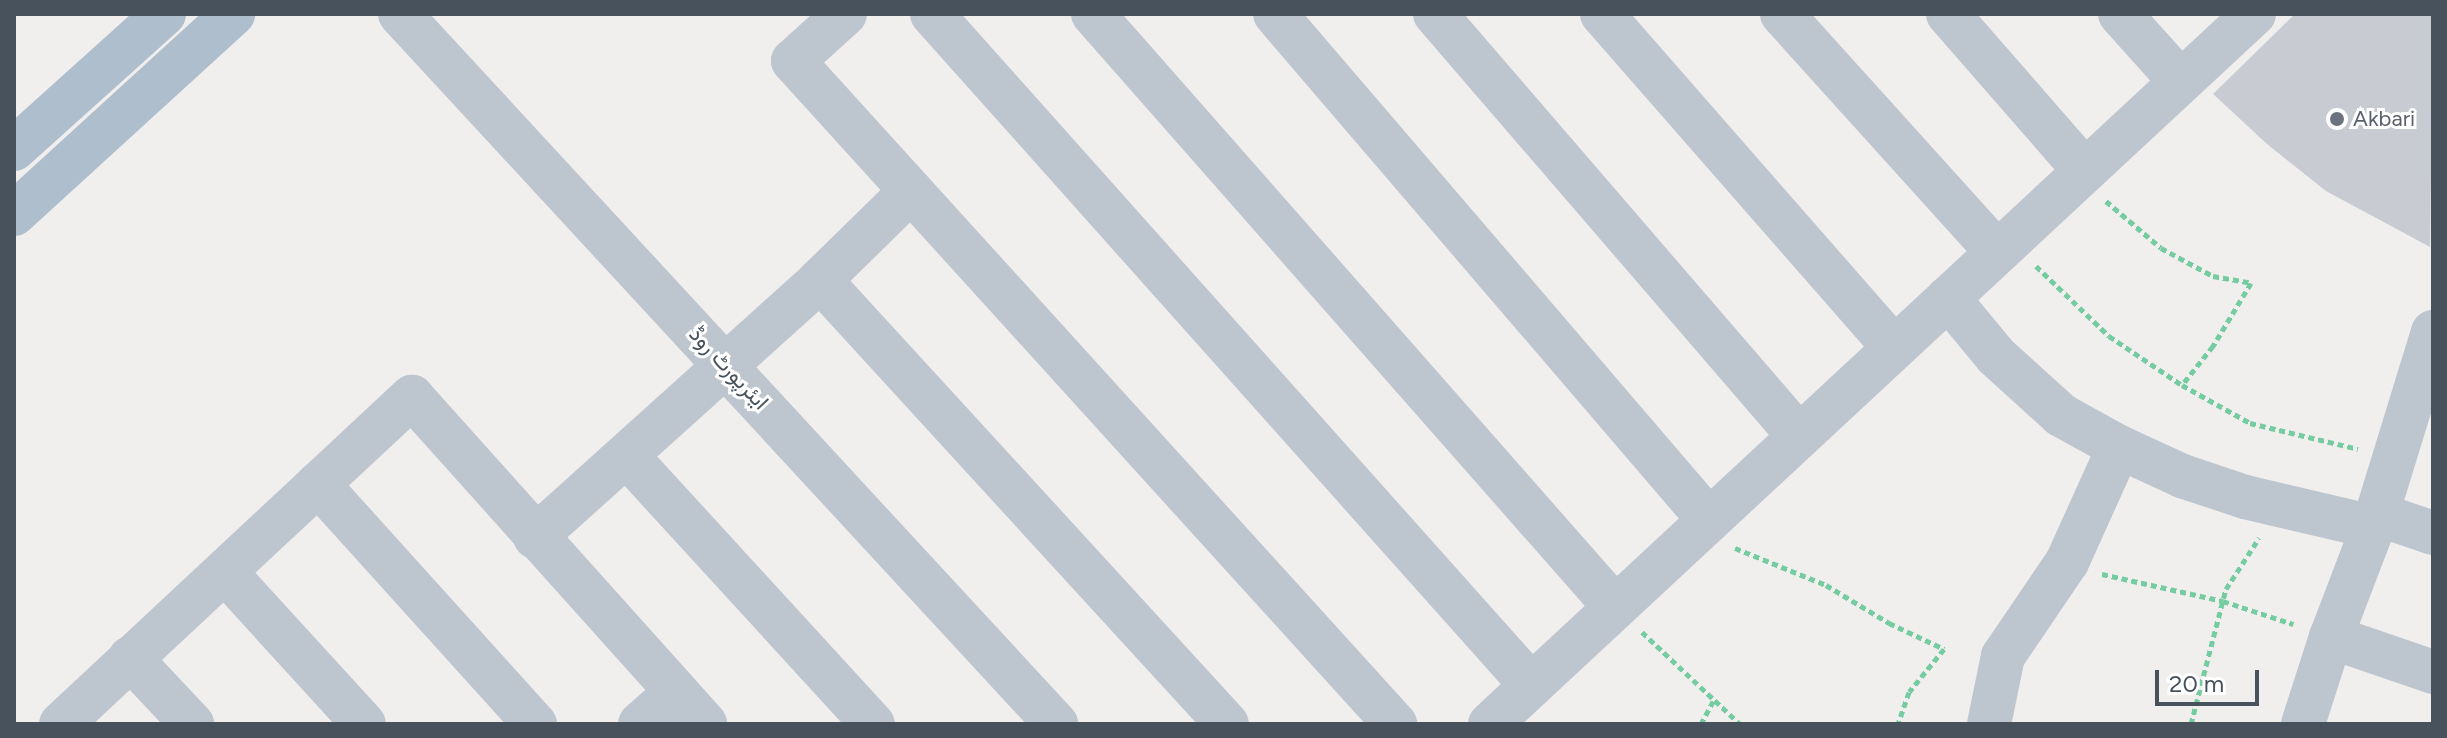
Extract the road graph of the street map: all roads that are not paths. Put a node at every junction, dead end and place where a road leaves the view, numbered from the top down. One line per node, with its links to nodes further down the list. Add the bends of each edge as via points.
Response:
1 (164, 14): 15 (main road)
2 (233, 14): 18 (main road)
3 (400, 14): 24 (street, ایئرپورٹ روڈ)
4 (845, 14): 17 (street, via 793,61)
5 (932, 14): 39 (street)
6 (1093, 14): 35 (street)
7 (1275, 14): 31 (street)
8 (1435, 14): 26 (street)
9 (1602, 14): 23 (street)
10 (1782, 14): 19 (street)
11 (1948, 14): 16 (street)
12 (2120, 14): 14 (street)
13 (2254, 14): 14 (street)
14 (2181, 82): 16 (street)
15 (14, 149)
16 (2085, 171): 19 (street)
17 (911, 191): 20 (street); 50 (street)
18 (14, 214)
19 (2004, 246): 21 (street)
20 (820, 280): 24 (street); 49 (street)
21 (1948, 298): 23 (street); 27 (street, via 1996,356 2061,415)
22 (2433, 332): 25 (street)
23 (1894, 347): 26 (street)
24 (726, 364): 28 (street); 41 (street, ایئرپورٹ روڈ)
25 (2420, 418): 30 (street, via 2394,458)
26 (1799, 436): 31 (street)
27 (2119, 447): 30 (street, via 2182,476 2271,503); 52 (street, via 2067,562 2003,656)
28 (627, 456): 33 (street); 48 (street)
29 (318, 484): 33 (street, via 412,397); 34 (street); 45 (street)
30 (2375, 520): 32 (street); 36 (street)
31 (1700, 528): 35 (street)
32 (2433, 533)
33 (535, 537): 40 (street)
34 (225, 572): 37 (street); 44 (street)
35 (1615, 607): 39 (street)
36 (2331, 637): 38 (street); 53 (street)
37 (130, 658): 42 (street); 43 (street)
38 (2433, 672)
39 (1531, 685): 51 (street)
40 (676, 692): 46 (street); 47 (street)
41 (1032, 716)
42 (61, 724)
43 (192, 724)
44 (364, 724)
45 (535, 724)
46 (640, 724)
47 (705, 724)
48 (873, 724)
49 (1227, 724)
50 (1395, 724)
51 (1490, 724)
52 (1989, 724)
53 (2303, 724)

